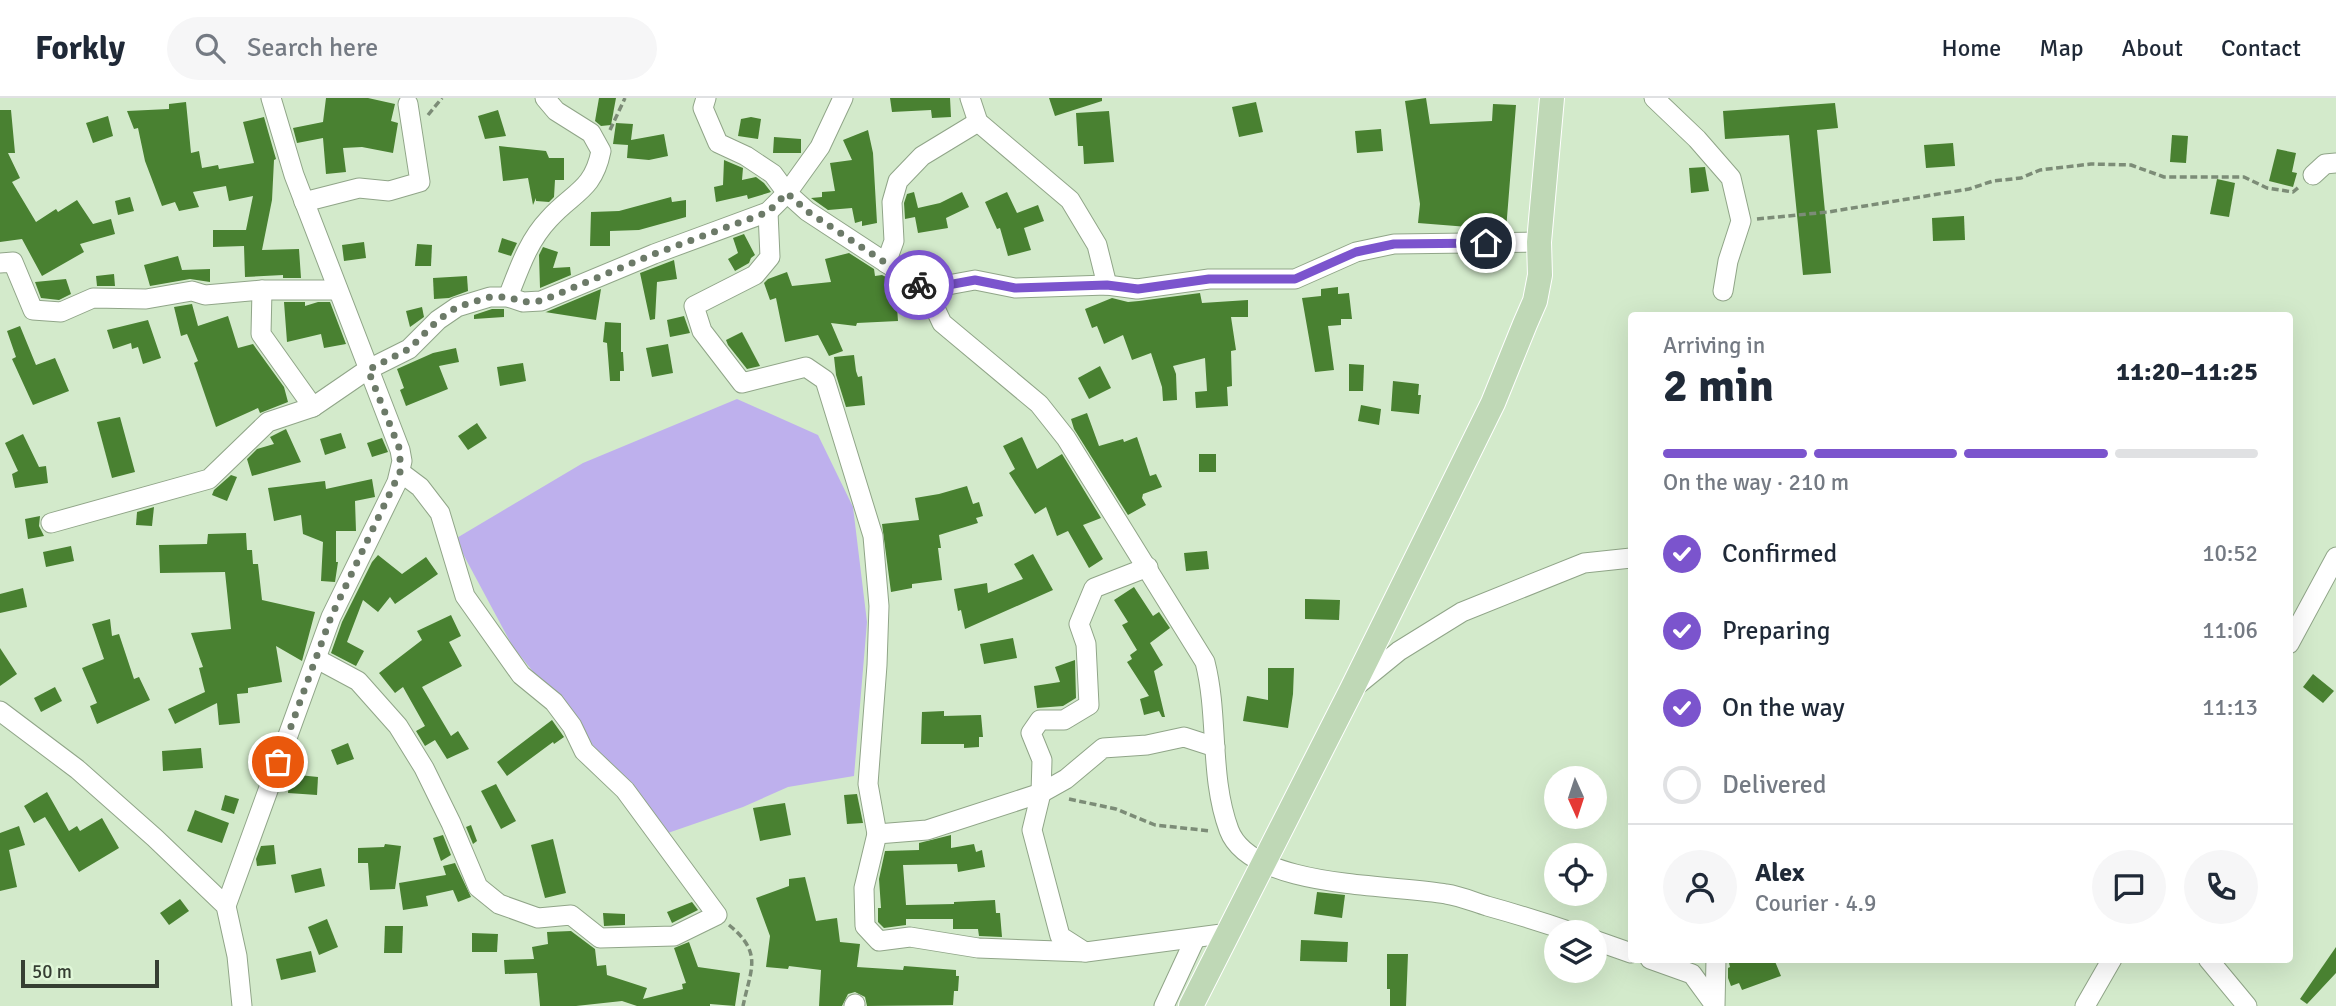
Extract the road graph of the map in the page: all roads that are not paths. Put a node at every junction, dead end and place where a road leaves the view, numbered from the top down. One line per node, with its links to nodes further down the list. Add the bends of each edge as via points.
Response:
1 (271, 98): 13 (street)
2 (545, 98): 23 (street, via 556,111 591,133 601,151 597,171 529,244)
3 (706, 98): 12 (street, via 702,108 718,143 773,174)
4 (843, 98): 12 (street, via 820,147)
5 (970, 98): 9 (street)
6 (1552, 98): 15 (main road)
7 (1654, 98): 22 (street, via 1731,178 1741,221)
8 (408, 104): 13 (street, via 421,182 389,191 359,188)
9 (978, 122): 17 (street, via 922,156 898,181 892,202 894,241); 18 (street, via 1070,200 1097,244)
10 (2336, 163): 11 (street, via 2325,164)
11 (2313, 175)
12 (787, 193): 14 (street); 17 (street)
13 (304, 202): 21 (street)
14 (768, 212): 23 (street, via 541,301); 37 (street, via 770,257 755,275 694,306 702,331 742,383 806,367 825,380 873,536 879,607 868,784)
15 (1539, 242): 18 (street, via 1394,244 1356,252 1295,279 1209,279 1138,289); 33 (main road, via 1535,301 1493,403)
16 (0, 263): 20 (street, via 13,262 33,310 61,312 93,298 146,299 191,291 205,295)
17 (886, 263): 19 (street)
18 (1107, 285): 19 (street, via 1015,288 975,280)
19 (926, 289): 30 (street, via 942,323 1039,404 1066,438)
20 (262, 290): 21 (street); 25 (street, via 261,334)
21 (338, 290): 24 (street)
22 (1723, 290)
23 (508, 297): 24 (street, via 457,307 409,349)
24 (368, 370): 25 (street); 26 (street, via 400,450)
25 (313, 407): 27 (street, via 268,422 209,479)
26 (400, 472): 32 (street, via 331,617); 32 (street, via 420,487 440,513 465,596 521,675 554,702 584,751 625,790 717,915 674,936 600,938 571,915 538,918 499,905 478,887 424,768 398,726 358,681)
27 (51, 523)
28 (2336, 557): 31 (street)
29 (1628, 558): 33 (street, via 1584,563 1462,612 1399,651)
30 (1148, 567): 35 (street, via 1205,662 1212,686); 36 (street, via 1094,588 1079,624 1086,644 1089,705 1064,720 1040,720 1031,733 1042,760)
31 (2293, 637)
32 (317, 659): 39 (street)
33 (1352, 689): 38 (main road)
34 (0, 711): 39 (street, via 77,769)
35 (1215, 747): 36 (street, via 1184,737 1103,748); 38 (street, via 1220,798 1230,833 1241,848)
36 (1041, 793): 37 (street, via 927,830); 44 (street, via 1032,830 1060,936)
37 (877, 834): 44 (street, via 864,888 865,926 879,941 910,937 978,948)
38 (1263, 863): 40 (street, via 1315,879 1448,894); 41 (main road)
39 (226, 906): 51 (street)
40 (1544, 924)
41 (1229, 933): 42 (street); 53 (main road)
42 (1195, 939): 44 (street); 52 (street)
43 (1607, 945): 45 (street)
44 (1086, 952)
45 (1628, 952)
46 (1661, 963): 50 (street, via 1692,974)
47 (1716, 963): 50 (street)
48 (2110, 963): 54 (street)
49 (2211, 963): 55 (street)
50 (1714, 1005)
51 (242, 1006)
52 (1164, 1006)
53 (1191, 1006)
54 (2085, 1006)
55 (2247, 1006)

